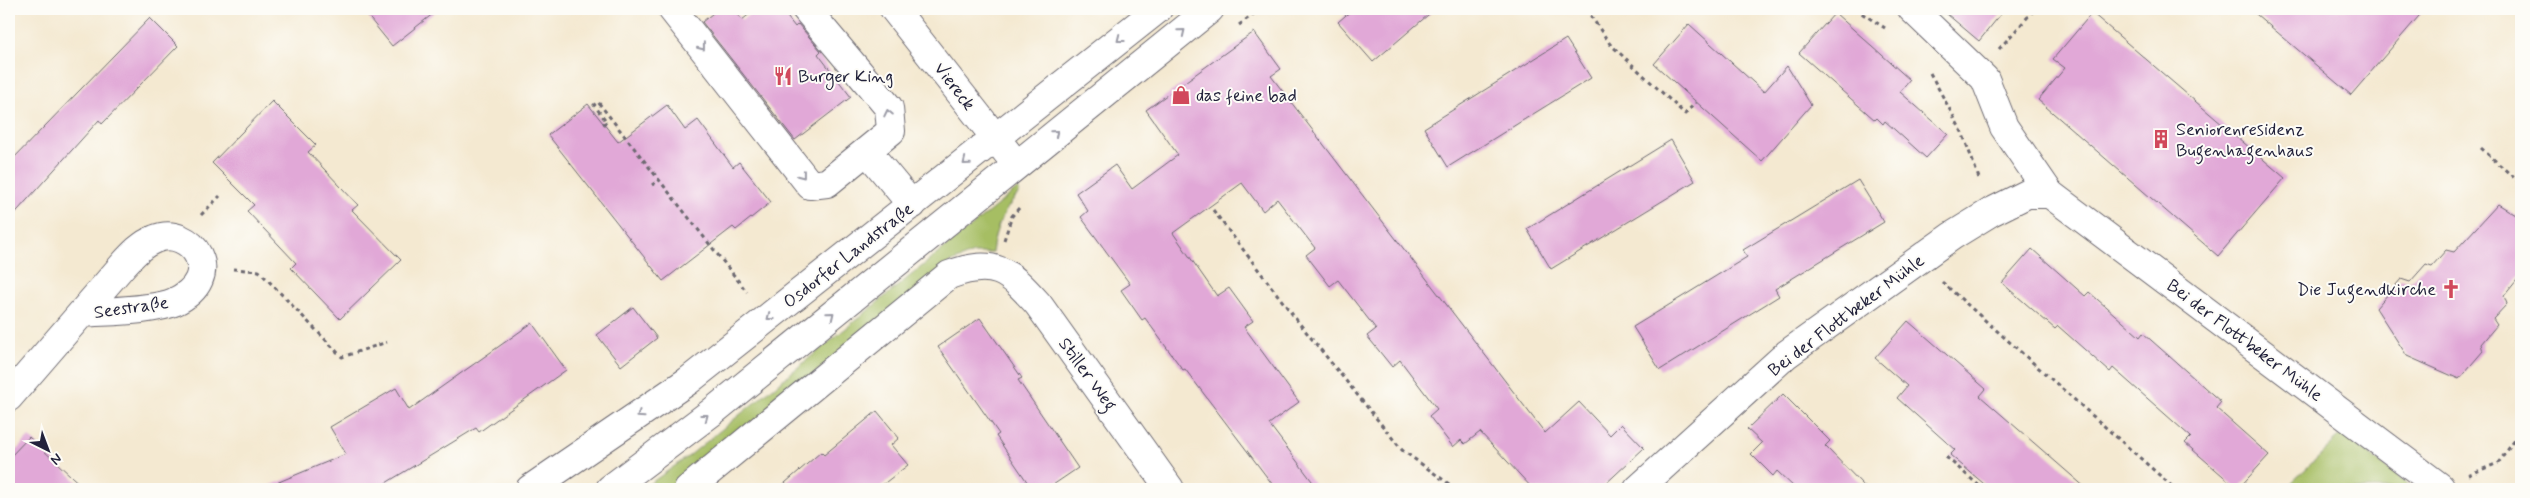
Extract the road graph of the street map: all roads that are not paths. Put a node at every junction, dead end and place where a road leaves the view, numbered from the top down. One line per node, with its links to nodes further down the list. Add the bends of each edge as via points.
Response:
1 (672, 9): 8 (street, one-way to 8, via 810,185 827,183)
2 (806, 9): 8 (street, one-way to 2, via 891,131 889,108)
3 (894, 9): 7 (street, Viereck)
4 (1158, 9): 7 (street, Osdorfer Landstraße, one-way to 7)
5 (1210, 9): 9 (street, Osdorfer Landstraße, one-way to 5)
6 (1912, 9): 10 (street, Bei der Flottbeker Mühle, via 1985,79 2004,127)
7 (996, 138): 9 (street, Viereck); 11 (street, Osdorfer Landstraße, one-way to 11)
8 (868, 152): 11 (street)
9 (1016, 164): 16 (street, Osdorfer Landstraße, one-way to 9, via 712,412)
10 (2050, 194): 14 (street, Bei der Flottbeker Mühle); 19 (street, Bei der Flottbeker Mühle, via 2026,194 1991,212 1918,260 1787,354)
11 (912, 205): 15 (street, Osdorfer Landstraße, one-way to 15, via 688,381)
12 (82, 313): 13 (street, Seestraße)
13 (9, 397)
14 (2440, 487)
15 (530, 489)
16 (610, 489)
17 (688, 489): 18 (street, Stiller Weg, via 949,275 970,268 995,268 1015,278 1038,304)
18 (1170, 489)
19 (1638, 489)

